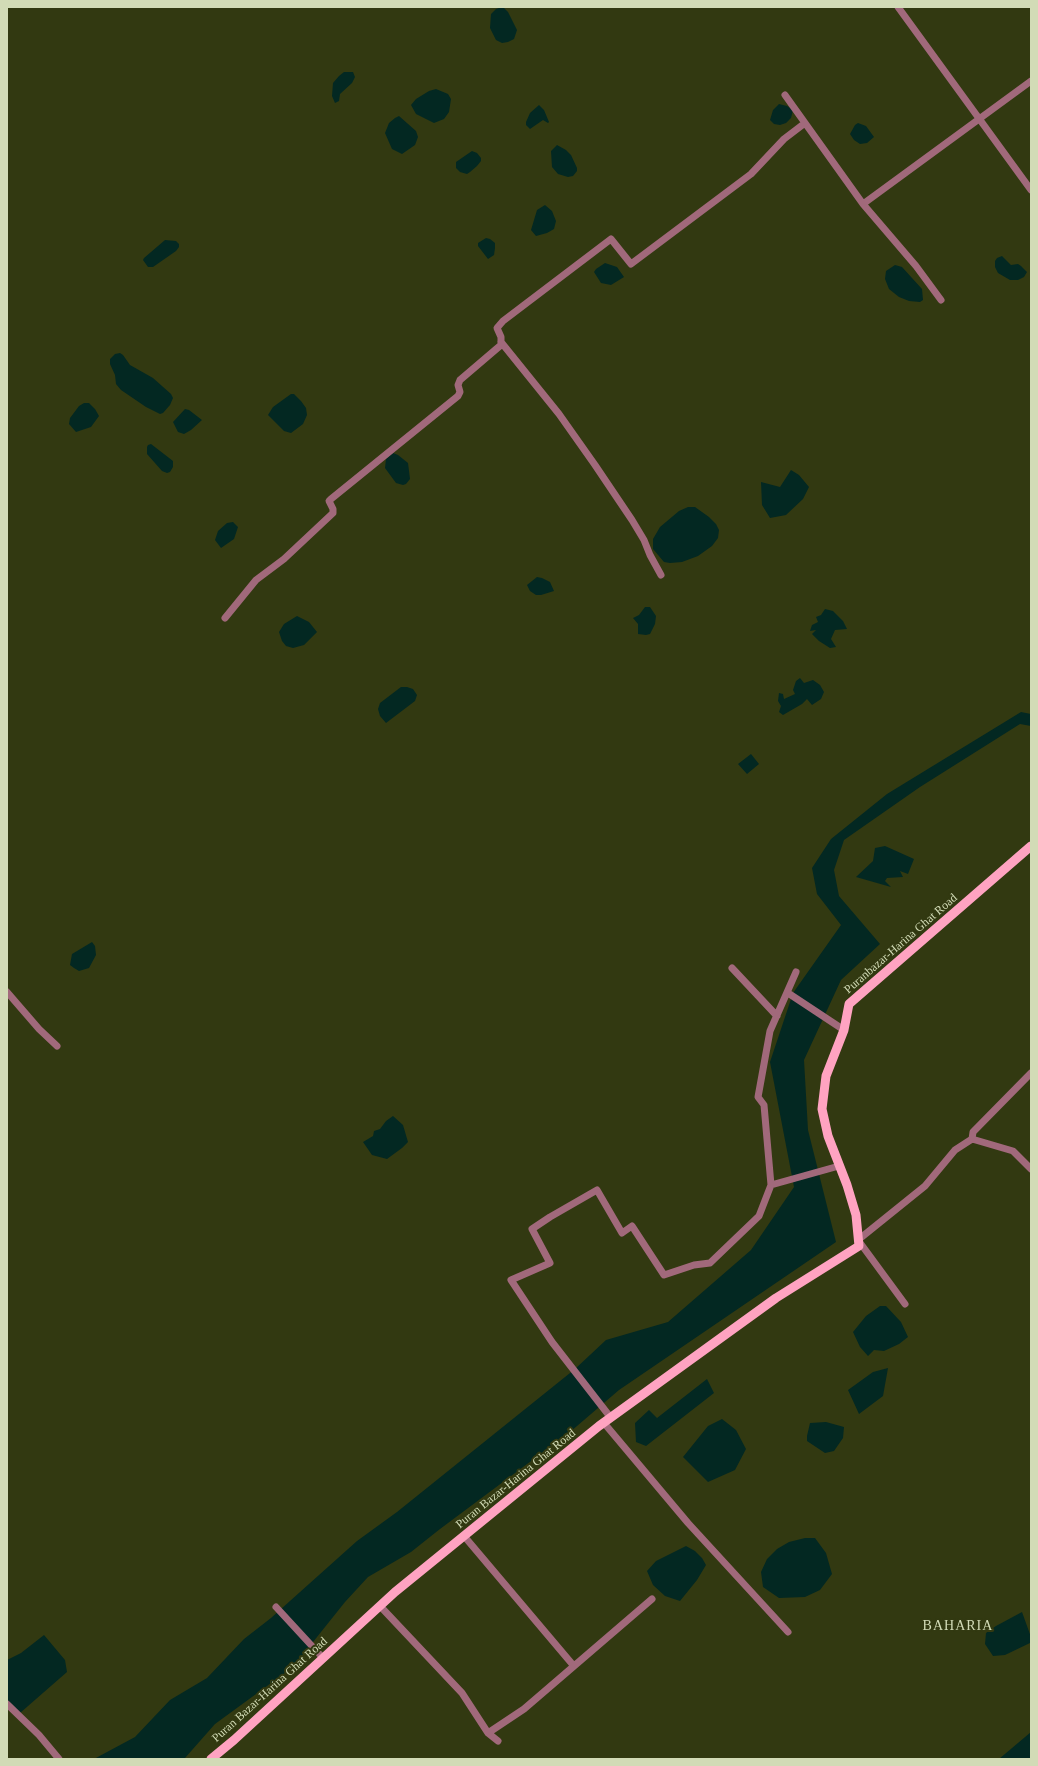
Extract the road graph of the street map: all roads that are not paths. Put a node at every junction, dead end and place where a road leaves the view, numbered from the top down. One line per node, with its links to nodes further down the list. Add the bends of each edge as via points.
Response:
1 (898, 7): 4 (street)
2 (1031, 81): 4 (street)
3 (785, 96): 5 (street)
4 (979, 118): 6 (street); 7 (street)
5 (805, 124): 7 (street); 9 (street, via 784,139 751,174 631,264 611,239 502,321 497,328)
6 (1031, 190)
7 (863, 204): 8 (street, via 916,266)
8 (941, 300)
9 (501, 342): 10 (street, via 559,414 644,540); 11 (street, via 501,345 458,382 458,396 329,501 333,513 284,559 256,580)
10 (661, 575)
11 (225, 618)
12 (1031, 846): 18 (main road, Puranbazar-Harina Ghat Road, via 849,1004)
13 (732, 968): 17 (street)
14 (796, 972): 16 (street)
15 (7, 992): 19 (street)
16 (788, 993): 17 (street); 18 (street)
17 (777, 1016): 24 (street, via 770,1031 758,1097 764,1105)
18 (844, 1030): 22 (main road, Puranbazar-Harina Ghat Road, via 826,1076 822,1109)
19 (57, 1046)
20 (1031, 1073): 21 (street, via 973,1132)
21 (972, 1139): 23 (street, via 1013,1151); 25 (street, via 955,1150 925,1186)
22 (839, 1166): 24 (street); 25 (main road, Puranbazar-Harina Ghat Road, via 856,1215)
23 (1031, 1169)
24 (772, 1185): 27 (street, via 759,1216 710,1263 694,1265 664,1275 632,1226 622,1233 597,1190 532,1229 550,1263 510,1280)
25 (859, 1243): 26 (street); 27 (main road, Puran Bazar-Harina Ghat Road, via 776,1298)
26 (905, 1304)
27 (607, 1420): 28 (main road, Puran Bazar-Harina Ghat Road); 32 (street, via 688,1523)
28 (464, 1536): 30 (main road, Puran Bazar-Harina Ghat Road); 34 (street)
29 (652, 1599): 34 (street)
30 (380, 1606): 33 (main road, Puran Bazar-Harina Ghat Road); 36 (street, via 462,1693)
31 (276, 1607): 33 (street)
32 (788, 1632)
33 (323, 1658): 39 (main road, Puran Bazar-Harina Ghat Road)
34 (573, 1665): 36 (street, via 524,1709)
35 (7, 1704): 38 (street)
36 (488, 1733): 37 (street)
37 (498, 1741)
38 (59, 1759)
39 (211, 1759)

